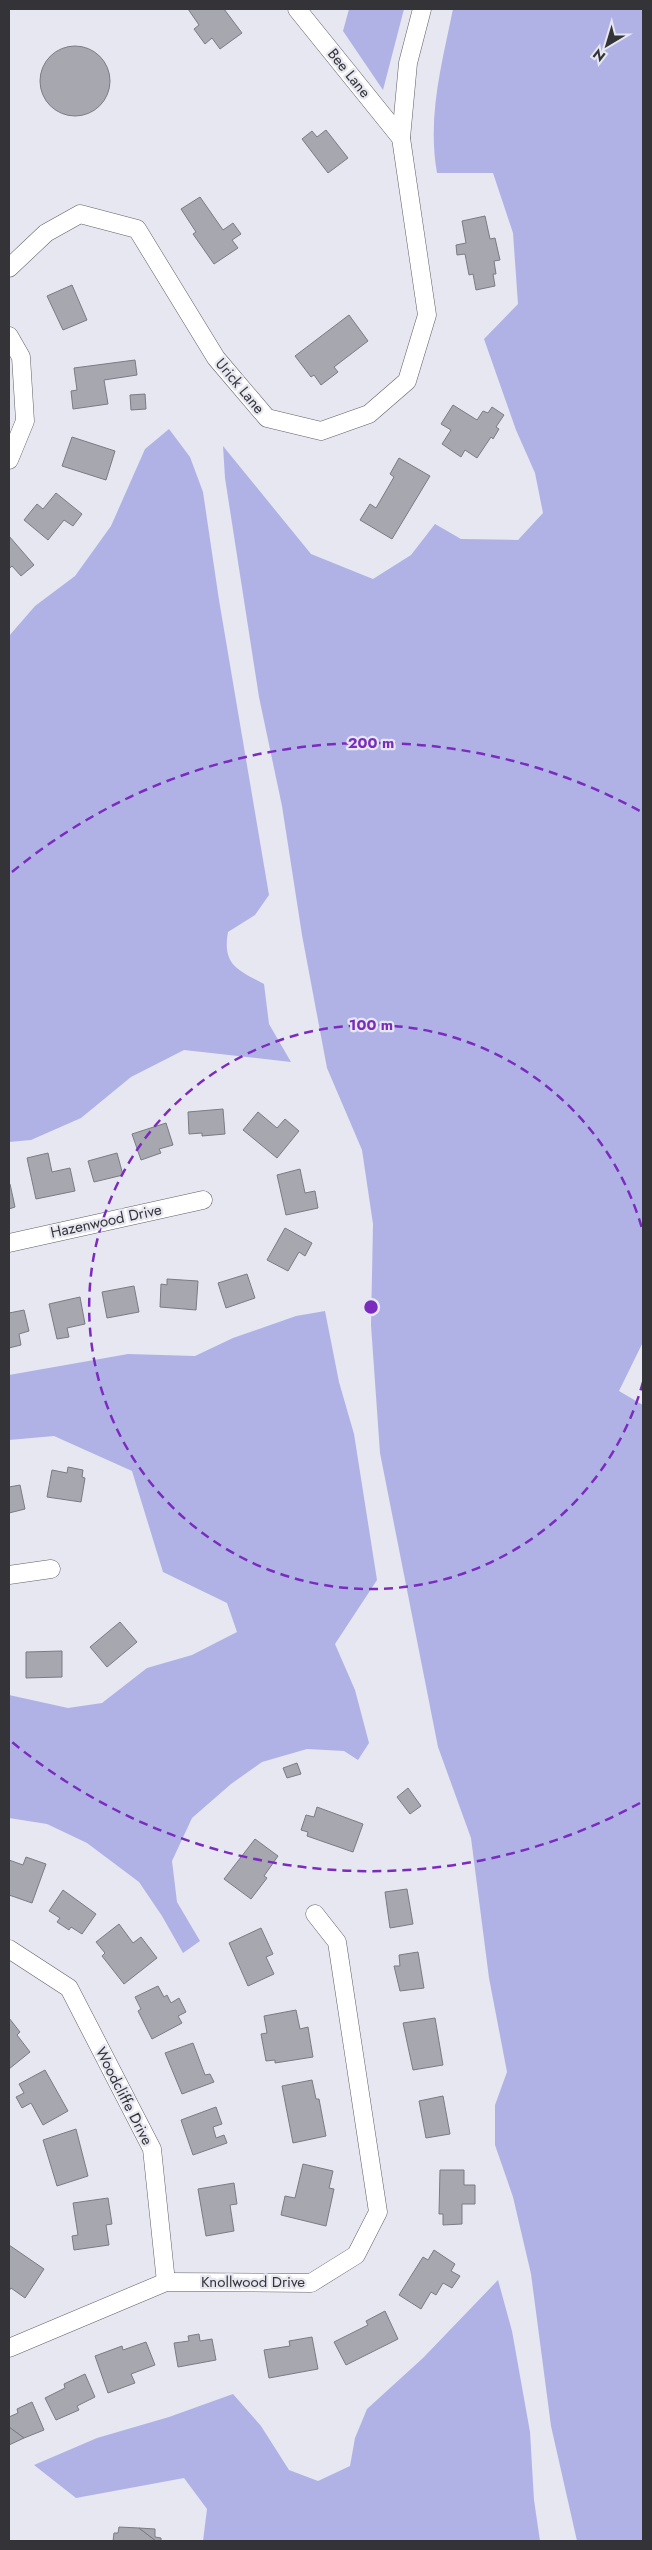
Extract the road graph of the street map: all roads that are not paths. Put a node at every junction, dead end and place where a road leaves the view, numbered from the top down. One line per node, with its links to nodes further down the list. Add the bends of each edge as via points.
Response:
1 (297, 9): 3 (street, Bee Lane)
2 (422, 9): 3 (street, Urick Lane, via 408,63)
3 (402, 138): 4 (street, Urick Lane, via 427,315 406,382 369,414 321,431 266,418 216,358 137,228 80,214 46,233)
4 (9, 268)
5 (9, 336): 6 (street, via 21,357 25,421)
6 (9, 460)
7 (203, 1200): 8 (street, Hazenwood Drive)
8 (9, 1243)
9 (51, 1569): 10 (street)
10 (9, 1575)
11 (315, 1914): 13 (street, Knollwood Drive, via 337,1942 378,2212 356,2255 312,2283)
12 (9, 1949): 13 (street, Woodcliffe Drive, via 69,1988 152,2148)
13 (166, 2282): 14 (street, Knollwood Drive)
14 (9, 2348)

